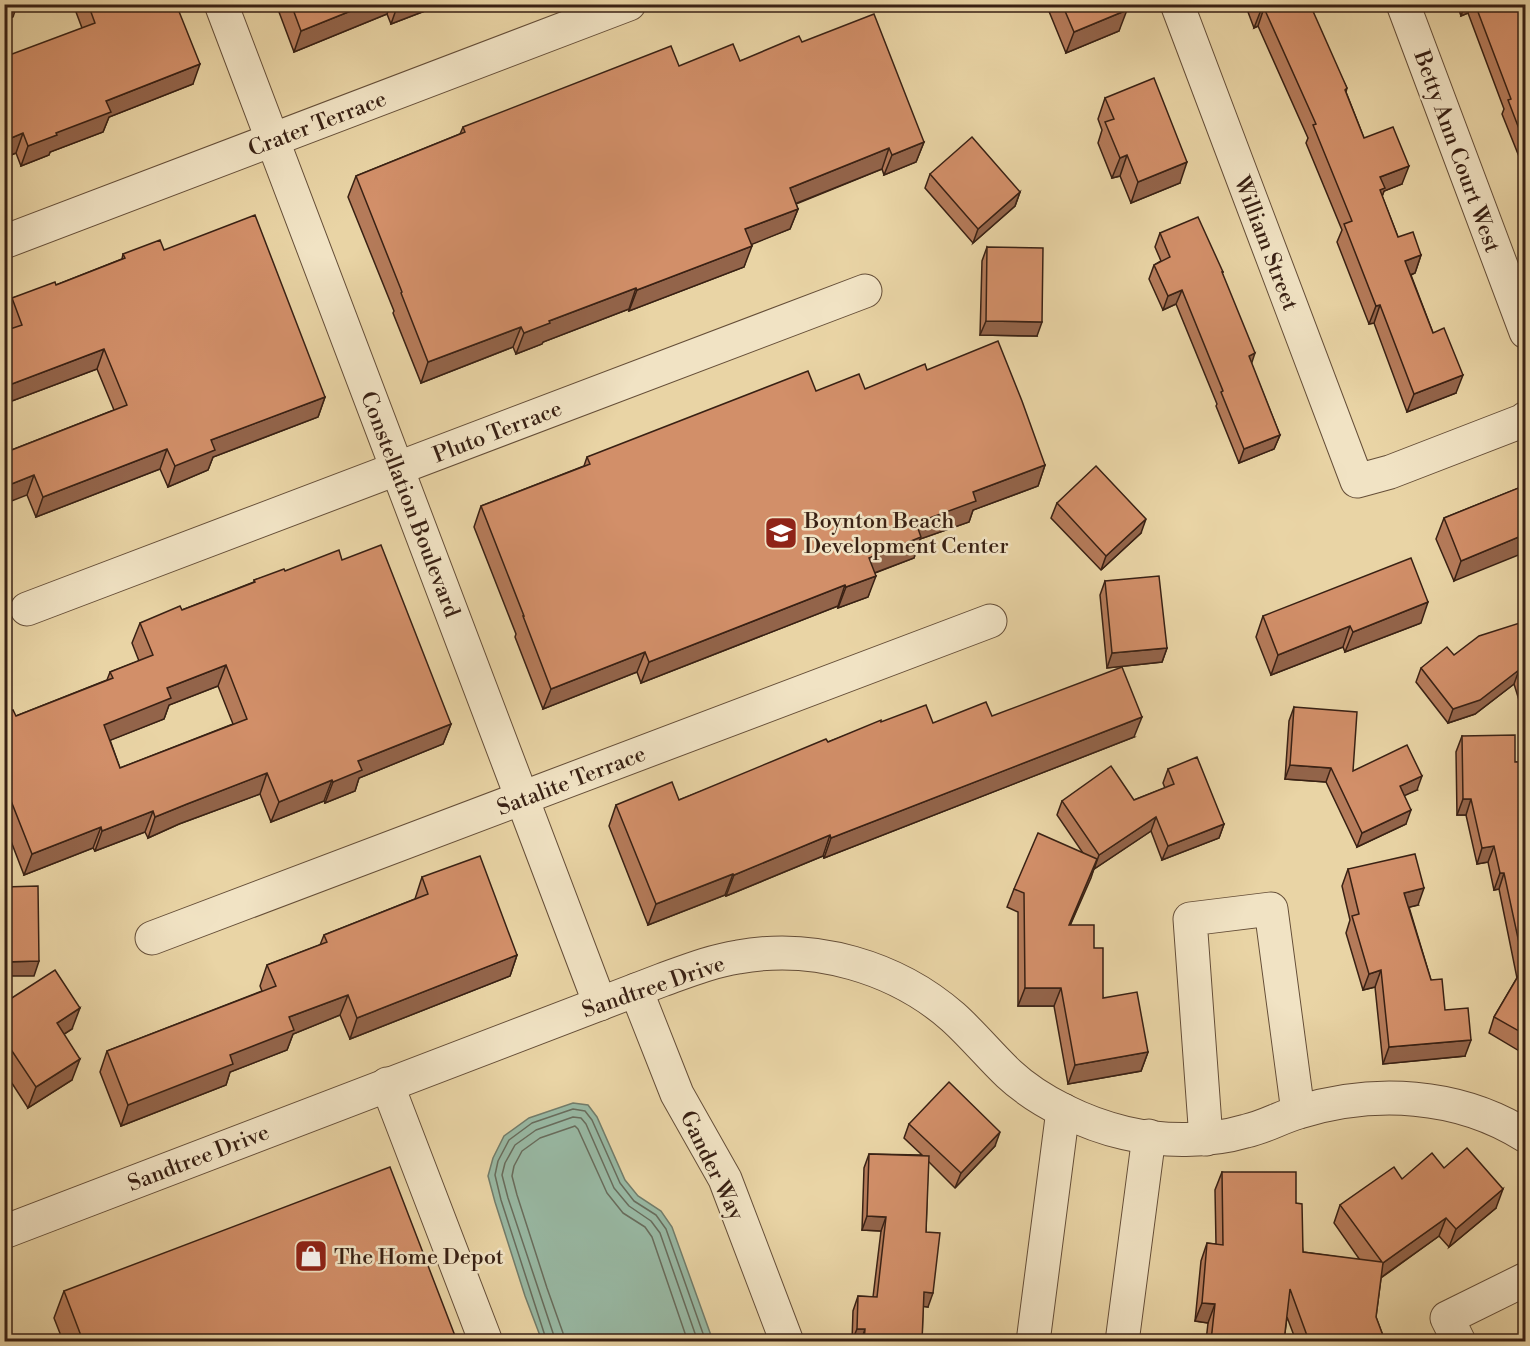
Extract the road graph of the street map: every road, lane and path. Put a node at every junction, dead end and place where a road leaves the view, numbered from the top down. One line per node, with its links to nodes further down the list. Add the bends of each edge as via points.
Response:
1 (221, 4): 5 (street, Constellation Boulevard)
2 (629, 4): 5 (street, Crater Terrace)
3 (1177, 4): 9 (street, William Street, via 1357,481 1390,472)
4 (1403, 4): 8 (street, Betty Ann Court West)
5 (272, 140): 6 (street, Crater Terrace); 10 (street, Constellation Boulevard)
6 (4, 242)
7 (865, 291): 10 (street, Pluto Terrace)
8 (1526, 332)
9 (1526, 418)
10 (398, 469): 11 (street, Pluto Terrace); 13 (street, Constellation Boulevard)
11 (27, 609)
12 (990, 621): 13 (street, Satalite Terrace)
13 (522, 798): 14 (street, Satalite Terrace); 16 (street, Constellation Boulevard)
14 (152, 938)
15 (636, 990): 16 (street, Sandtree Drive); 18 (street, Sandtree Drive, via 741,956 784,953 859,965 918,991 953,1017 1011,1076); 26 (street, Gander Way, via 677,1094 725,1179)
16 (600, 1004): 17 (street, Sandtree Drive)
17 (387, 1084): 23 (street, Sandtree Drive); 25 (street)
18 (1063, 1110): 21 (street, Sandtree Drive, via 1125,1133); 27 (street)
19 (1298, 1112): 20 (street, Sandtree Drive, via 1343,1101 1386,1097 1429,1100); 22 (street, Sandtree Drive, via 1249,1131); 22 (street, via 1271,909 1190,919)
20 (1521, 1126)
21 (1149, 1136): 22 (street, Sandtree Drive); 28 (street)
22 (1206, 1138)
23 (4, 1232)
24 (1526, 1279): 29 (street, via 1447,1318)
25 (486, 1341)
26 (787, 1341)
27 (1033, 1341)
28 (1122, 1341)
29 (1459, 1341)

